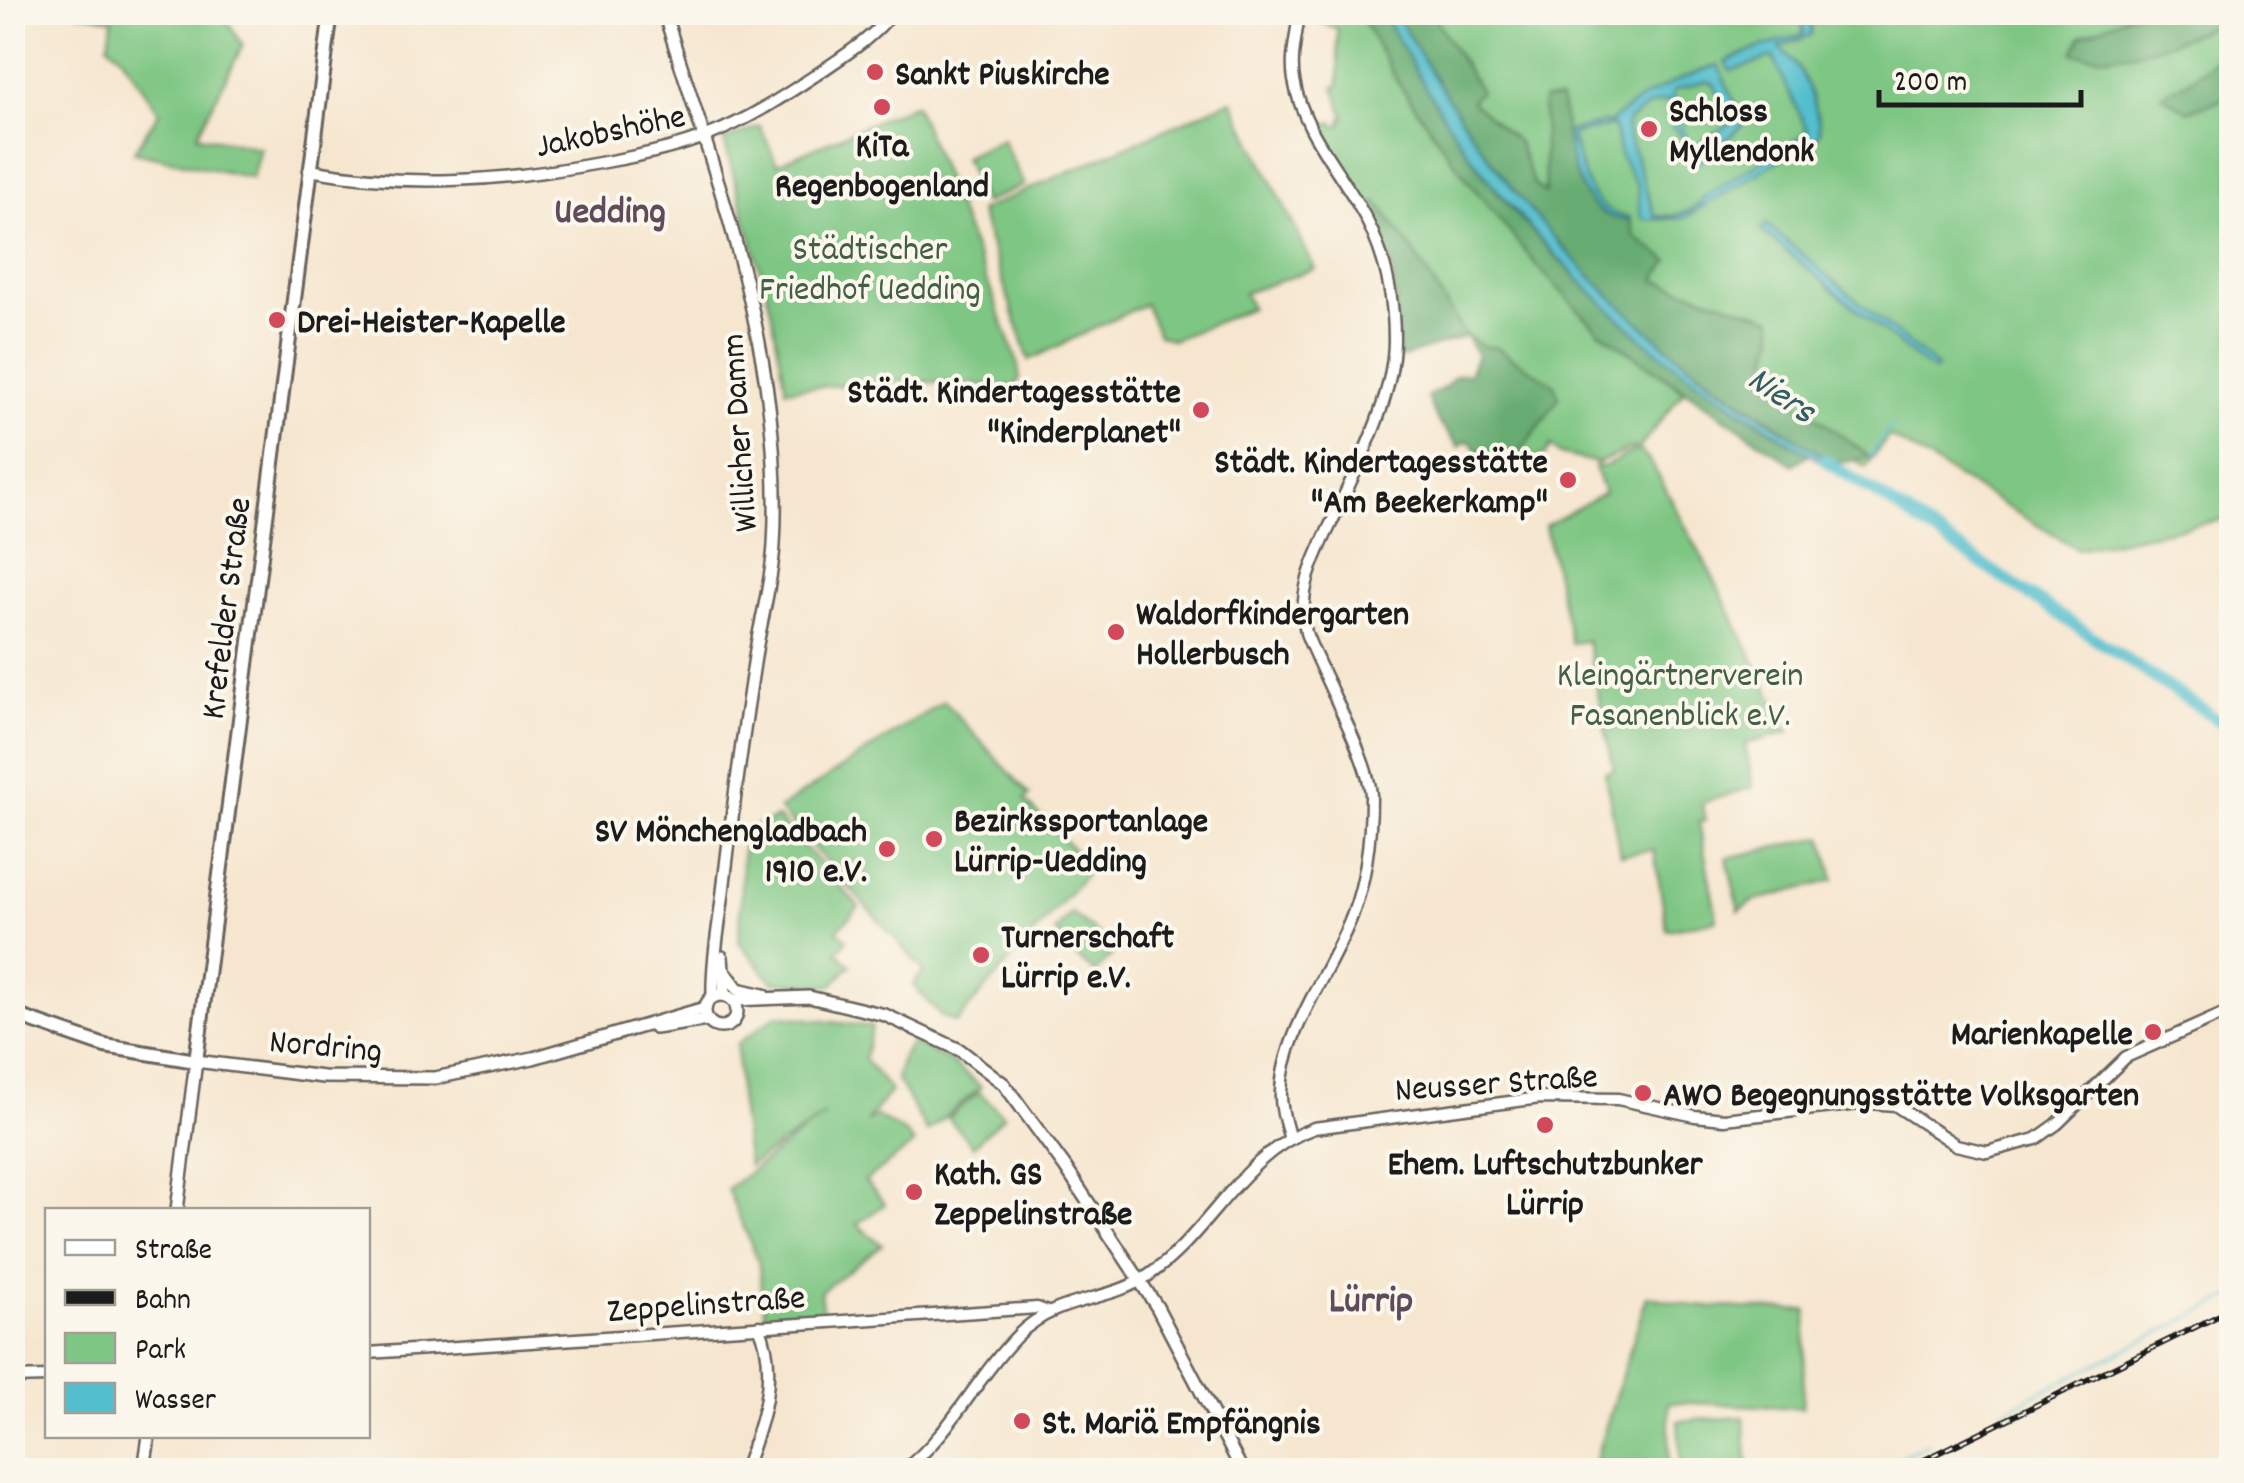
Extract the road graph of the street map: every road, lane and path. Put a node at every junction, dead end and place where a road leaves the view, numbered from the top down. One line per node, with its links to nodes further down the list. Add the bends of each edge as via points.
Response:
1 (331, 12): 6 (main road, Krefelder Straße)
2 (664, 12): 5 (main road, Willicher Damm)
3 (1299, 12): 16 (street, via 1294,85 1385,265 1394,336 1378,412 1304,584 1306,633 1371,791 1352,916 1283,1072 1280,1096)
4 (890, 16): 5 (street, Jakobshöhe, via 783,96)
5 (704, 138): 6 (street, Jakobshöhe, via 502,179 406,181); 7 (main road, Willicher Damm, via 757,322 774,466 774,548)
6 (309, 170): 15 (main road, Krefelder Straße)
7 (720, 918): 8 (main road, Willicher Damm); 10 (main road, Willicher Damm)
8 (722, 966): 9 (main road, via 743,991); 10 (main road, Willicher Damm)
9 (783, 997): 10 (main road); 11 (main road)
10 (727, 1001): 11 (main road); 14 (main road); 14 (main road, Nordring, via 734,1022 715,1026)
11 (832, 1003): 18 (main road, via 922,1030 1004,1084)
12 (2232, 1010): 16 (street, Neusser Straße, via 2126,1057 2036,1139 1987,1152 1956,1145 1894,1105 1870,1102 1724,1119 1618,1100 1540,1098 1330,1124)
13 (12, 1014): 15 (main road, Nordring, via 105,1046)
14 (706, 1014): 15 (main road, Nordring, via 484,1069 406,1081)
15 (196, 1062): 17 (main road, Krefelder Straße)
16 (1289, 1136): 18 (street, Neusser Straße)
17 (177, 1208)
18 (1140, 1281): 19 (street, Neusser Straße); 28 (main road)
19 (1047, 1312): 20 (street, Zeppelinstraße); 27 (street, Neusser Straße, via 1014,1339 950,1425)
20 (758, 1326): 21 (street, Zeppelinstraße); 26 (street, via 768,1383 762,1424)
21 (370, 1353)
22 (45, 1376): 23 (street)
23 (12, 1378)
24 (149, 1438): 25 (main road)
25 (144, 1470)
26 (744, 1470)
27 (904, 1470)
28 (1242, 1470)

